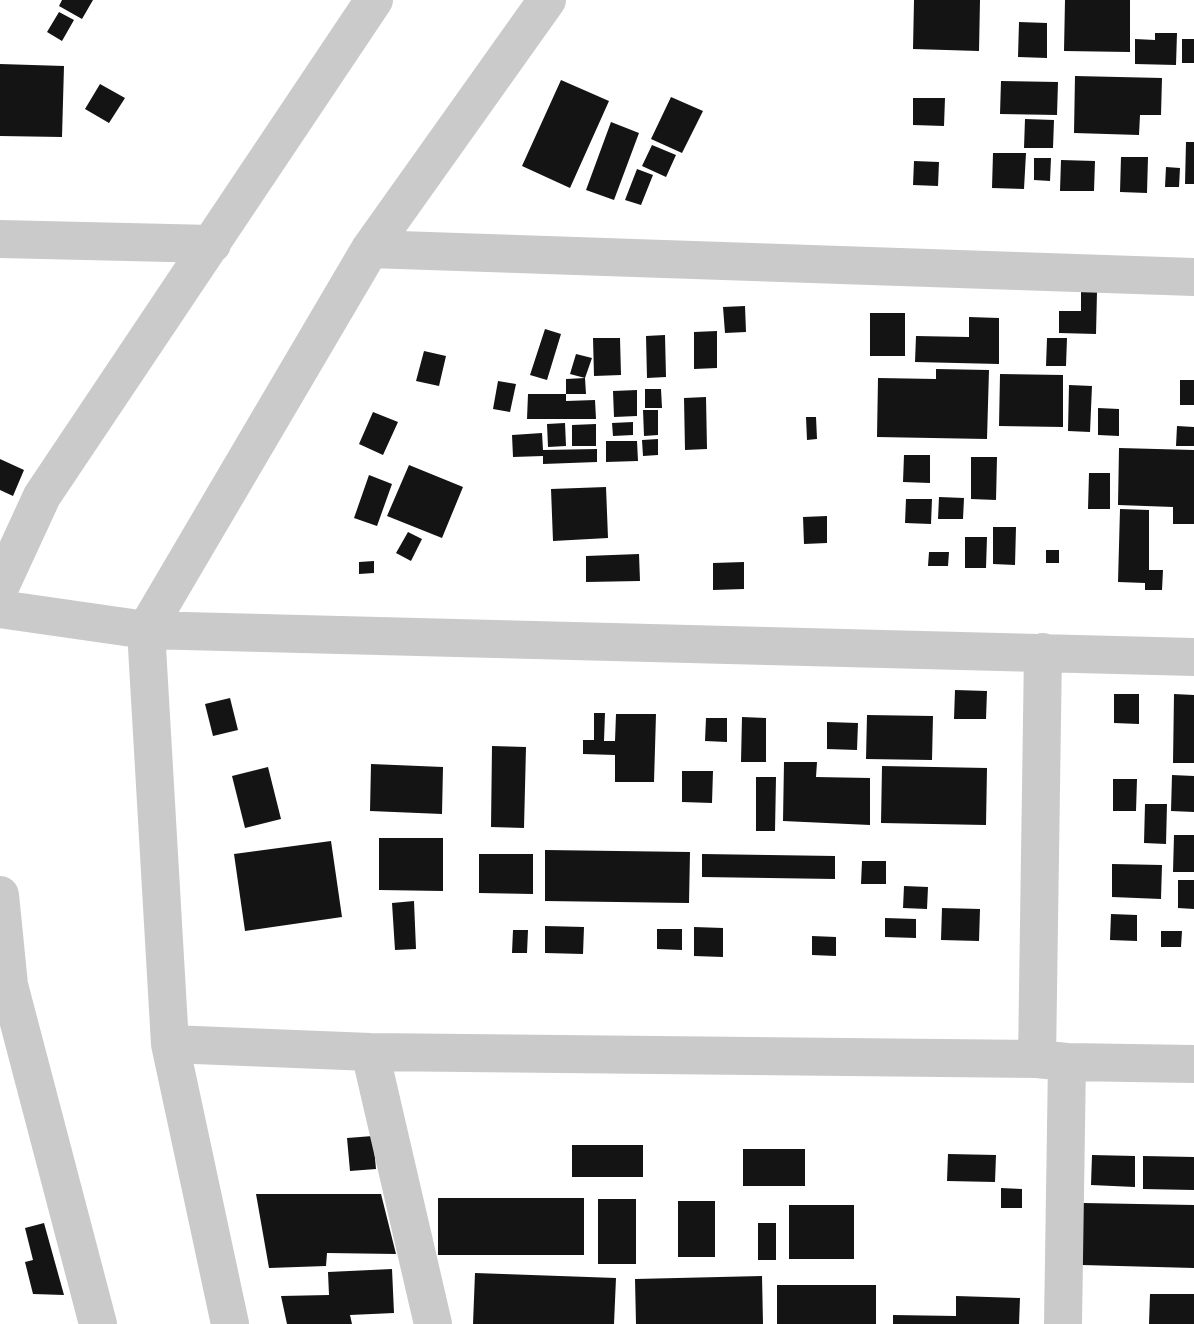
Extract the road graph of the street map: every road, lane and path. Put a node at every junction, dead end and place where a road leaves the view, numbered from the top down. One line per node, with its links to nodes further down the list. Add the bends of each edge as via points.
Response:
1 (374, 0): 4 (street)
2 (547, 0): 5 (street)
3 (0, 239): 4 (street)
4 (212, 244): 7 (street, via 42,496)
5 (370, 249): 6 (street); 9 (street)
6 (1194, 277)
7 (0, 587)
8 (0, 609): 9 (street)
9 (146, 630): 10 (street); 14 (street)
10 (1043, 652): 11 (street); 16 (street)
11 (1194, 657)
12 (0, 895): 13 (street)
13 (4, 984): 18 (street)
14 (170, 1044): 15 (street); 19 (street)
15 (370, 1052): 16 (street); 20 (street)
16 (1052, 1060): 17 (street); 21 (street)
17 (1194, 1064)
18 (98, 1324)
19 (230, 1324)
20 (433, 1324)
21 (1063, 1324)

